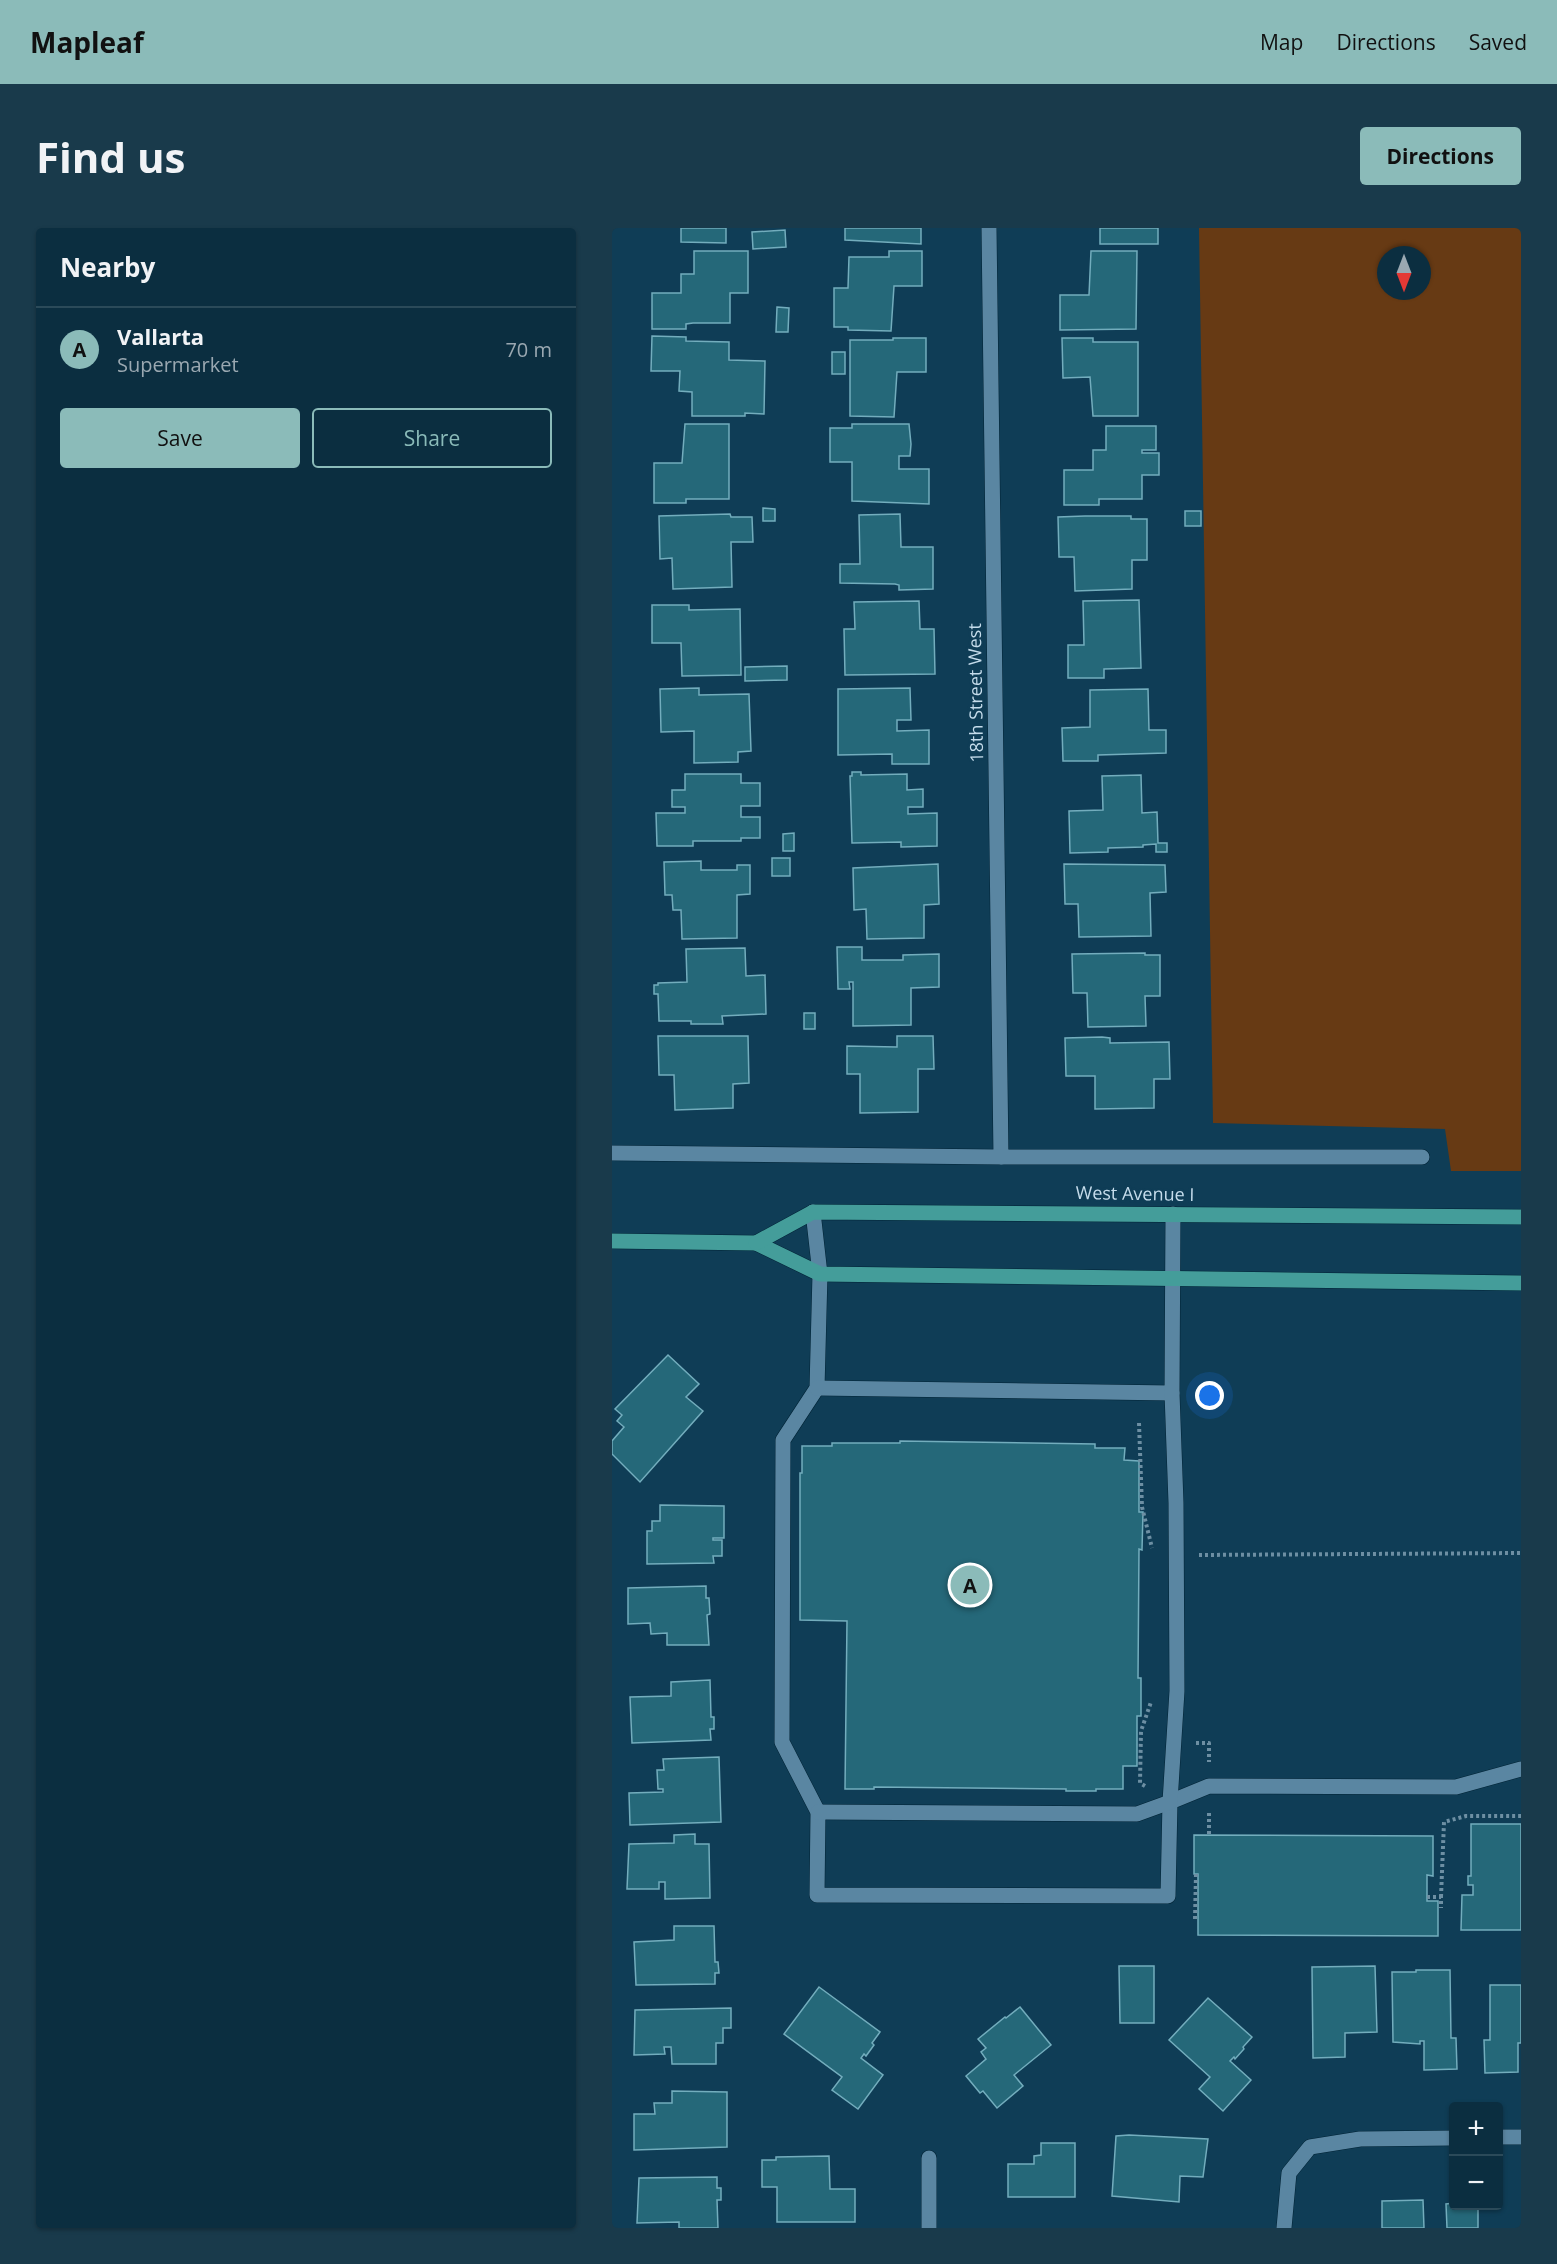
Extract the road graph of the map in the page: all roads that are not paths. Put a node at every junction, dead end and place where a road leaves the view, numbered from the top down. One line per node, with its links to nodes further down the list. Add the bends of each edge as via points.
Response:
1 (989, 228): 3 (street, 18th Street West)
2 (612, 1153): 3 (street)
3 (1001, 1156): 4 (street)
4 (1422, 1157)
5 (813, 1212): 6 (main road, West Avenue I); 9 (main road, West Avenue I); 10 (street)
6 (1173, 1214): 7 (main road, West Avenue I); 11 (street)
7 (1521, 1216)
8 (612, 1241): 9 (main road, West Avenue I)
9 (756, 1243): 10 (main road, West Avenue I)
10 (820, 1274): 11 (main road, West Avenue I); 13 (street)
11 (1173, 1278): 12 (main road, West Avenue I); 14 (street)
12 (1521, 1283)
13 (817, 1388): 14 (street); 17 (street, via 783,1440 782,1742)
14 (1172, 1393): 16 (street, via 1177,1691)
15 (1521, 1769): 16 (street, via 1456,1787 1209,1786)
16 (1170, 1802): 17 (street, via 1137,1814); 17 (street, via 1168,1896 817,1895)
17 (818, 1812)
18 (1503, 2137): 19 (street)
19 (1521, 2137)
20 (1449, 2138): 23 (street, via 1360,2139 1310,2147 1289,2173)
21 (928, 2158): 22 (street)
22 (929, 2228)
23 (1284, 2228)

